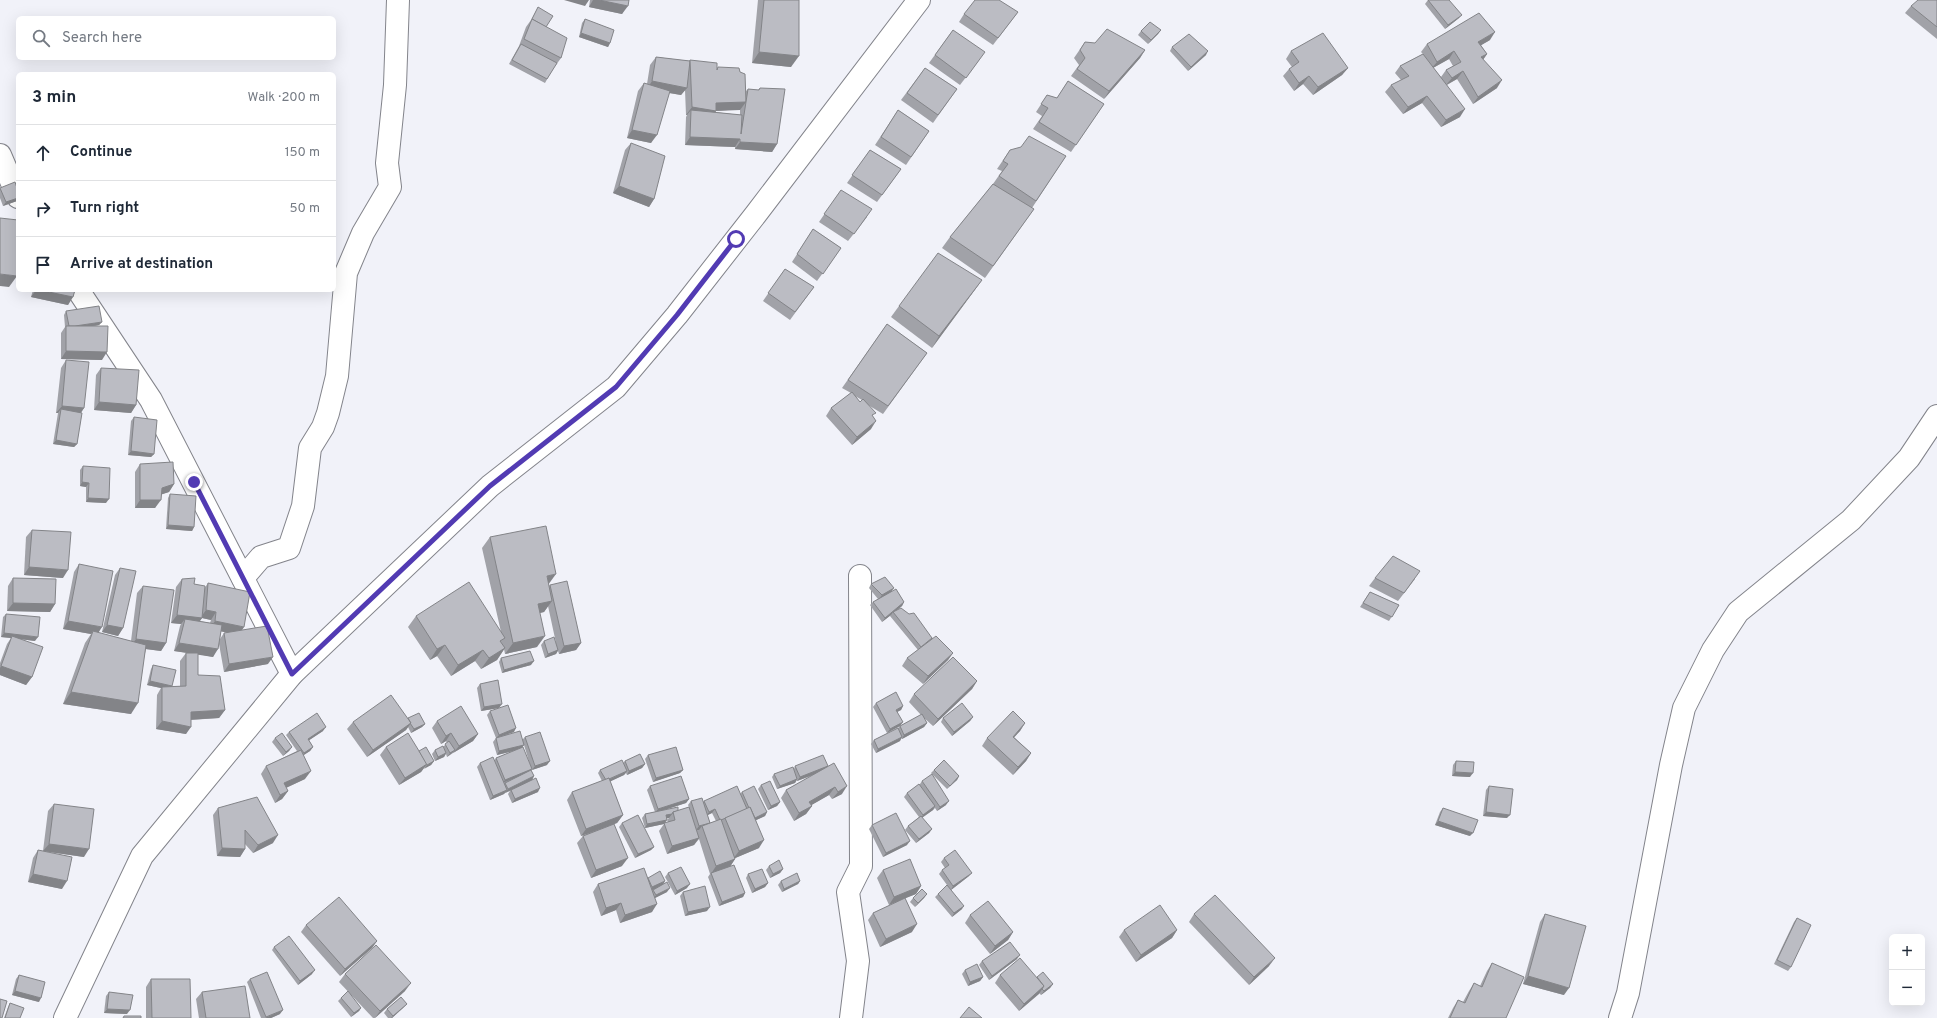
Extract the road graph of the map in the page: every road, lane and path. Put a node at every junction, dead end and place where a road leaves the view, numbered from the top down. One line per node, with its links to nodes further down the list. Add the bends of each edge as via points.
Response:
1 (398, 0): 8 (street, via 395,85 387,163 390,187 363,233 346,273 337,376 323,427 310,448 302,506 289,548 261,557)
2 (919, 0): 9 (street, via 677,315 616,387 490,486)
3 (0, 155): 4 (street)
4 (16, 192)
5 (79, 292): 8 (street, via 152,400)
6 (1937, 416): 12 (street, via 1909,458 1851,520 1738,612 1713,650 1684,708 1628,993)
7 (860, 576): 11 (street, via 861,866 848,892 858,961)
8 (243, 578): 9 (street)
9 (292, 674): 10 (street, via 142,856)
10 (66, 1018)
11 (851, 1018)
12 (1620, 1018)

